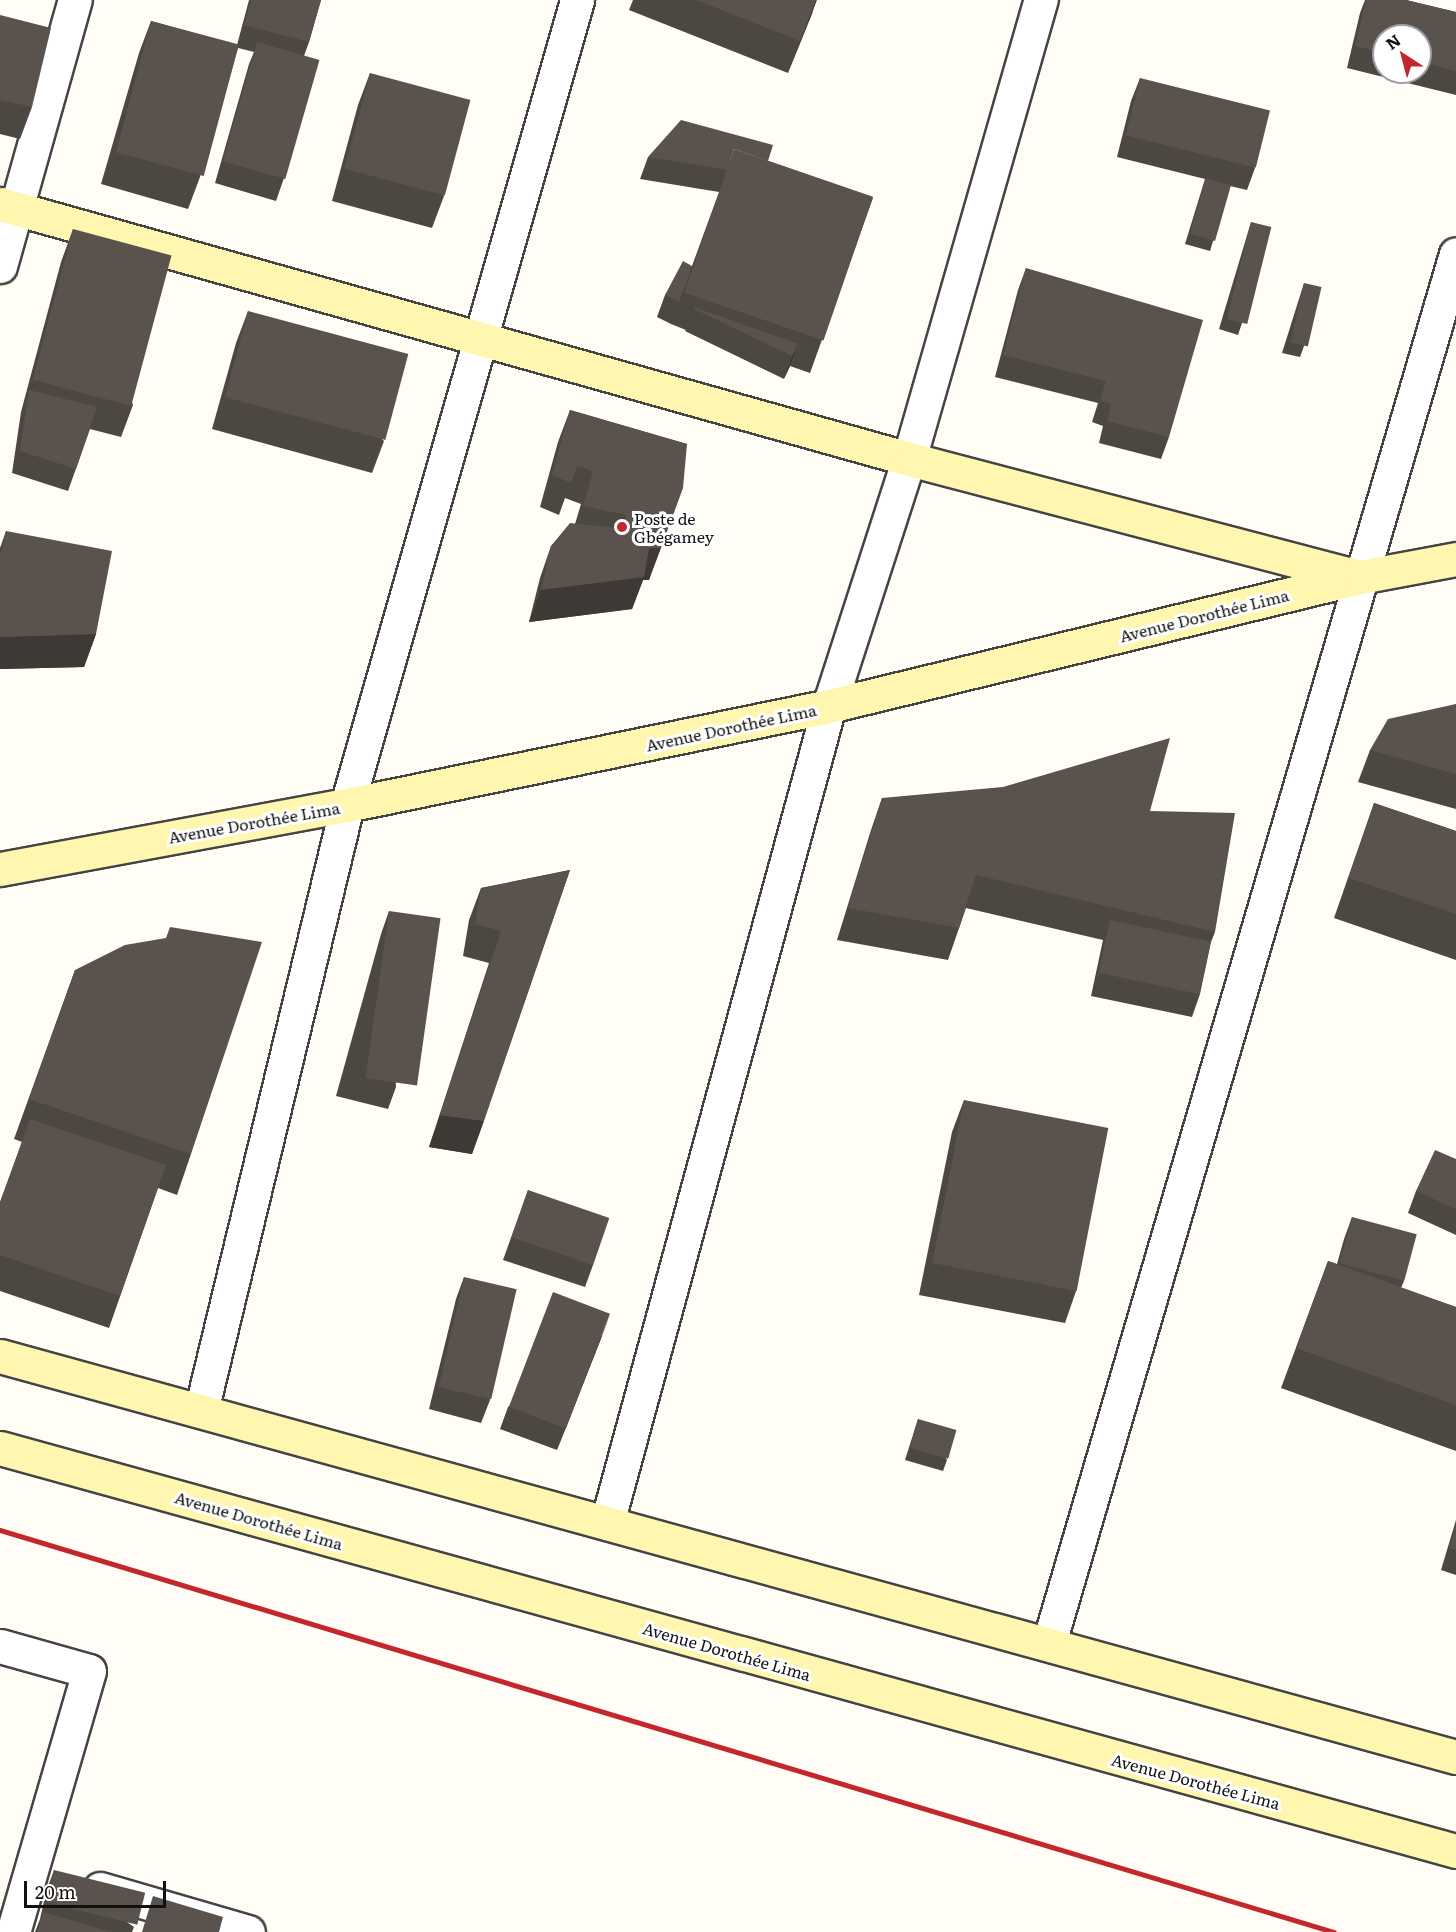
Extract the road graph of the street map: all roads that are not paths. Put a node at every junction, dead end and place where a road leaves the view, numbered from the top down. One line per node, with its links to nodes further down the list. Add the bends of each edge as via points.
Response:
1 (75, 0): 4 (street)
2 (577, 0): 7 (street)
3 (1041, 0): 8 (street)
4 (8, 206): 6 (street); 7 (main road)
5 (1456, 254): 10 (street)
6 (0, 266)
7 (482, 336): 8 (main road); 12 (street)
8 (909, 459): 10 (main road); 11 (street)
9 (1456, 559): 10 (main road, Avenue Dorothée Lima)
10 (1360, 577): 11 (main road, Avenue Dorothée Lima); 18 (street)
11 (829, 706): 12 (main road, Avenue Dorothée Lima); 17 (street)
12 (347, 805): 13 (main road, Avenue Dorothée Lima); 15 (street)
13 (0, 868)
14 (0, 1356): 15 (main road)
15 (201, 1411): 17 (main road)
16 (0, 1448): 21 (main road, Avenue Dorothée Lima)
17 (607, 1523): 18 (main road)
18 (1049, 1643): 20 (main road)
19 (0, 1646): 22 (street, via 89,1671)
20 (1456, 1757)
21 (1456, 1851)
22 (32, 1869): 23 (street); 24 (street)
23 (13, 1932)
24 (248, 1932)

